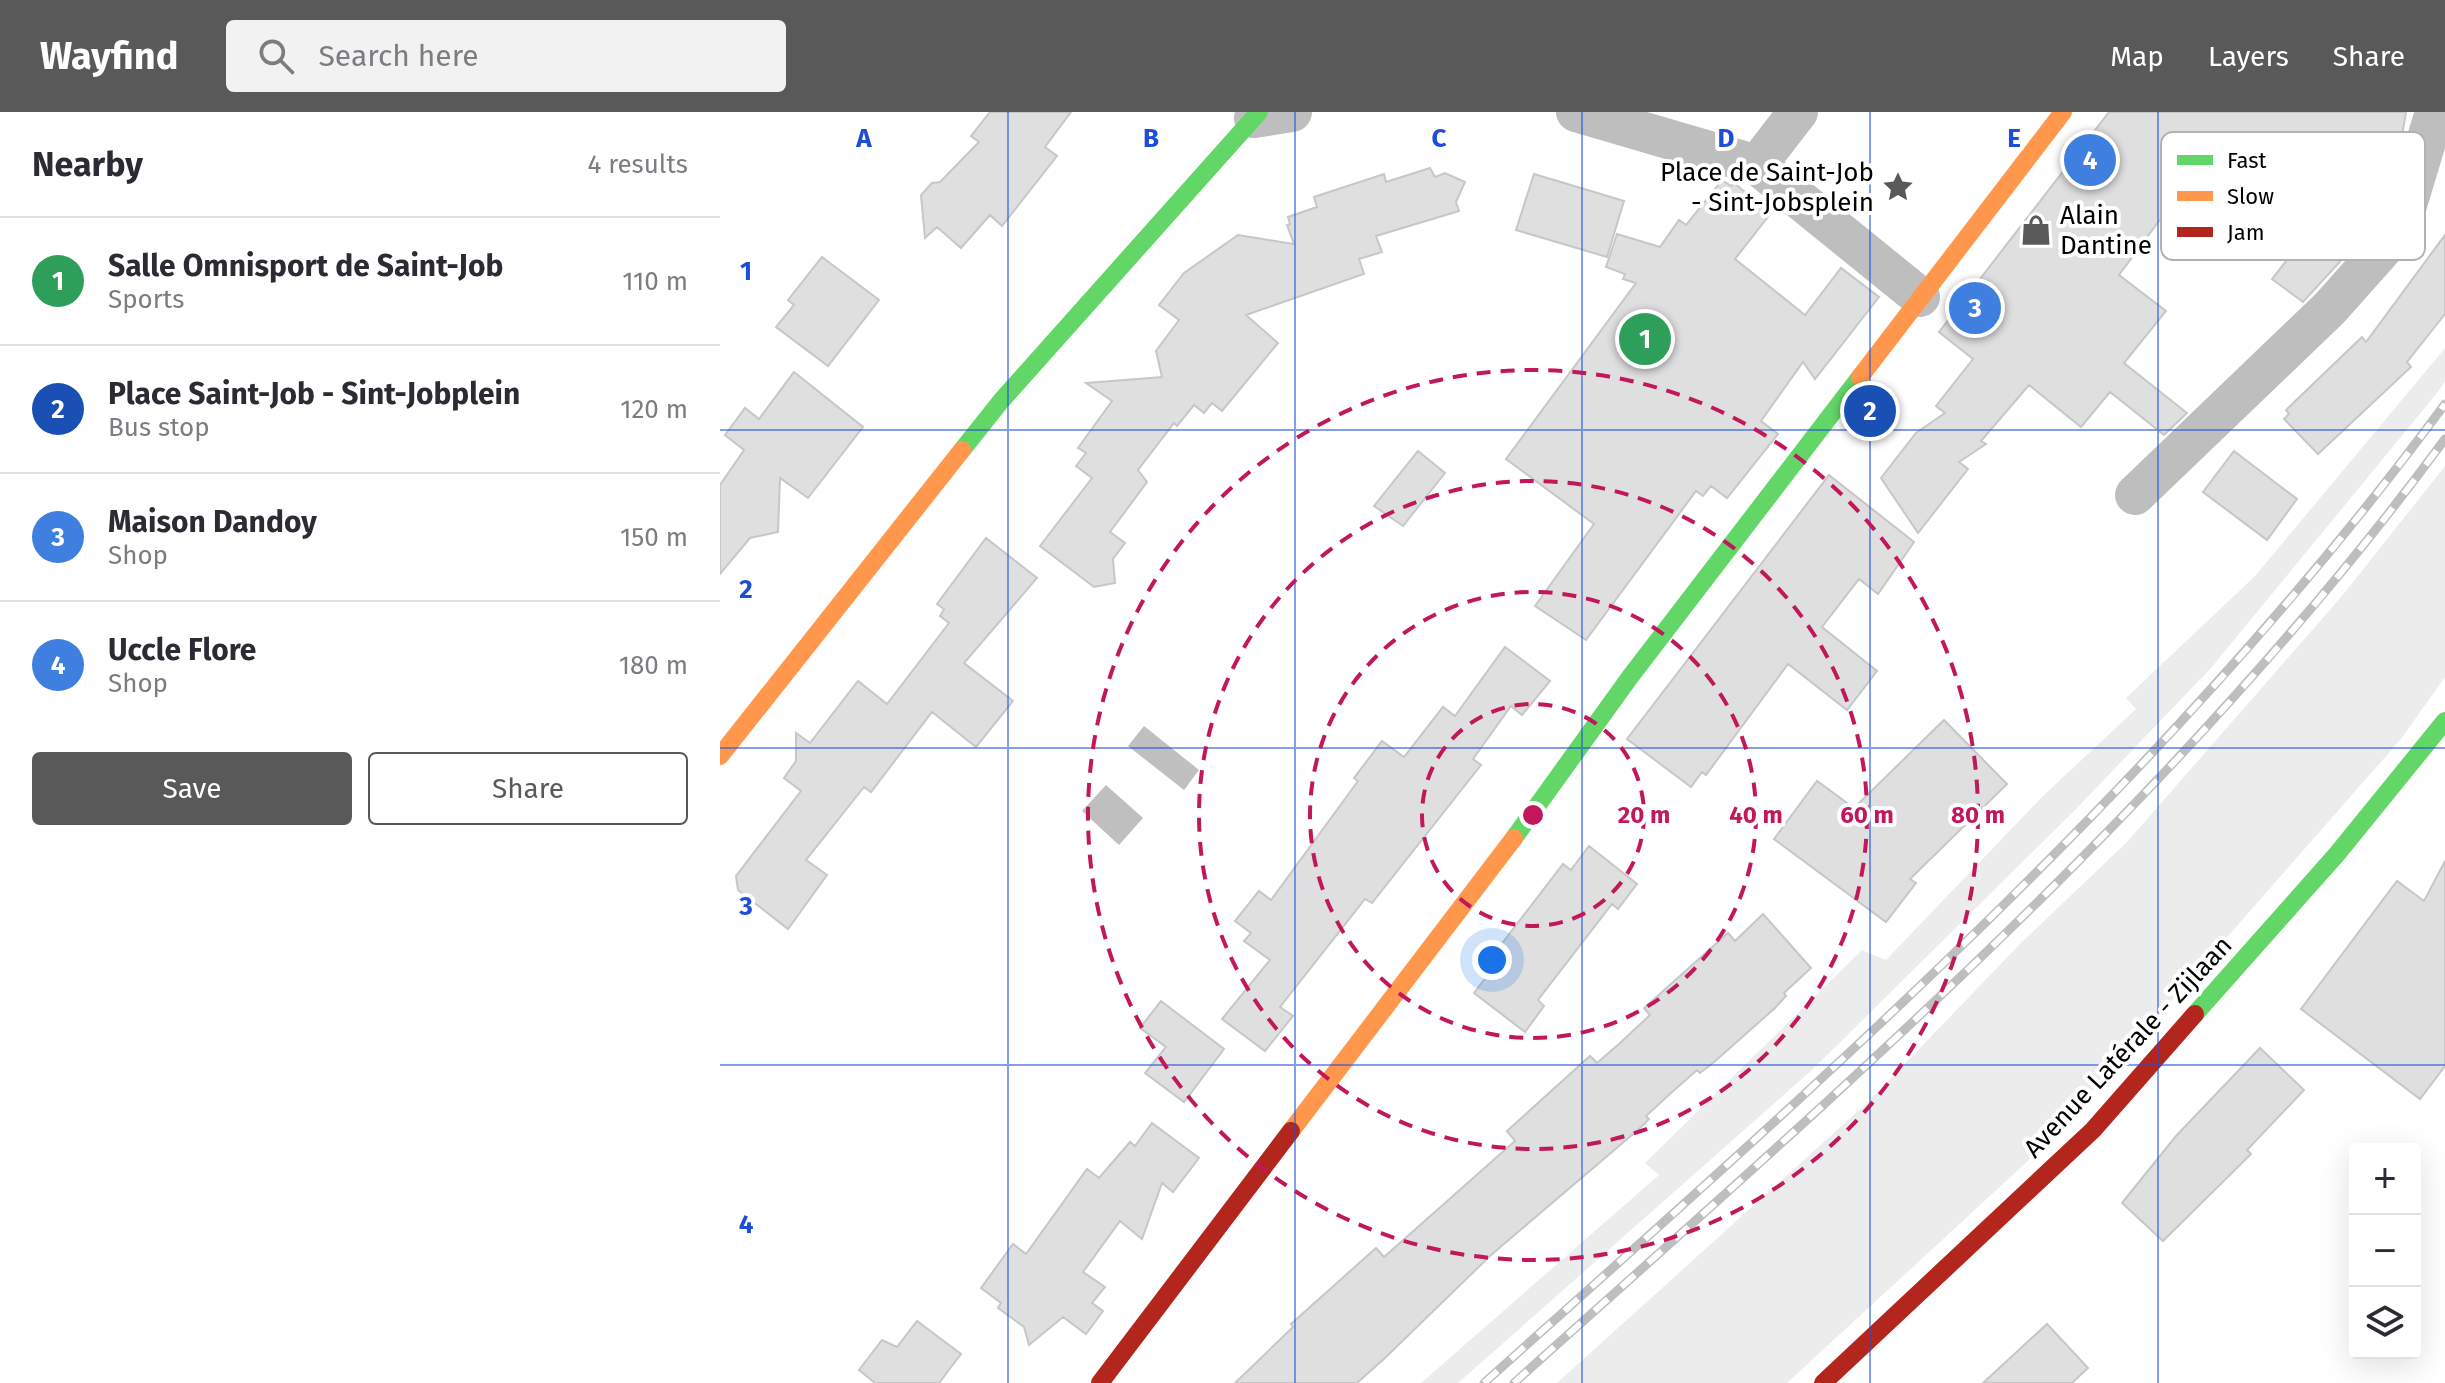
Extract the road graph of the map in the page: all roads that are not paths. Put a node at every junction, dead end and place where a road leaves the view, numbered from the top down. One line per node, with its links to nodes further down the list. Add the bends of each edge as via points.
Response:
1 (1576, 112): 7 (street)
2 (1798, 112): 7 (street)
3 (2063, 112): 9 (street)
4 (2435, 112): 6 (street)
5 (1268, 114): 12 (street, via 1001,401)
6 (2425, 145)
7 (1757, 165): 9 (street)
8 (2373, 260): 10 (street, via 2330,308)
9 (1920, 297): 13 (street)
10 (2135, 495)
11 (2445, 721): 14 (street, Avenue Latérale - Zijlaan, via 2337,854 2093,1130)
12 (720, 756)
13 (1100, 1383)
14 (1823, 1383)

